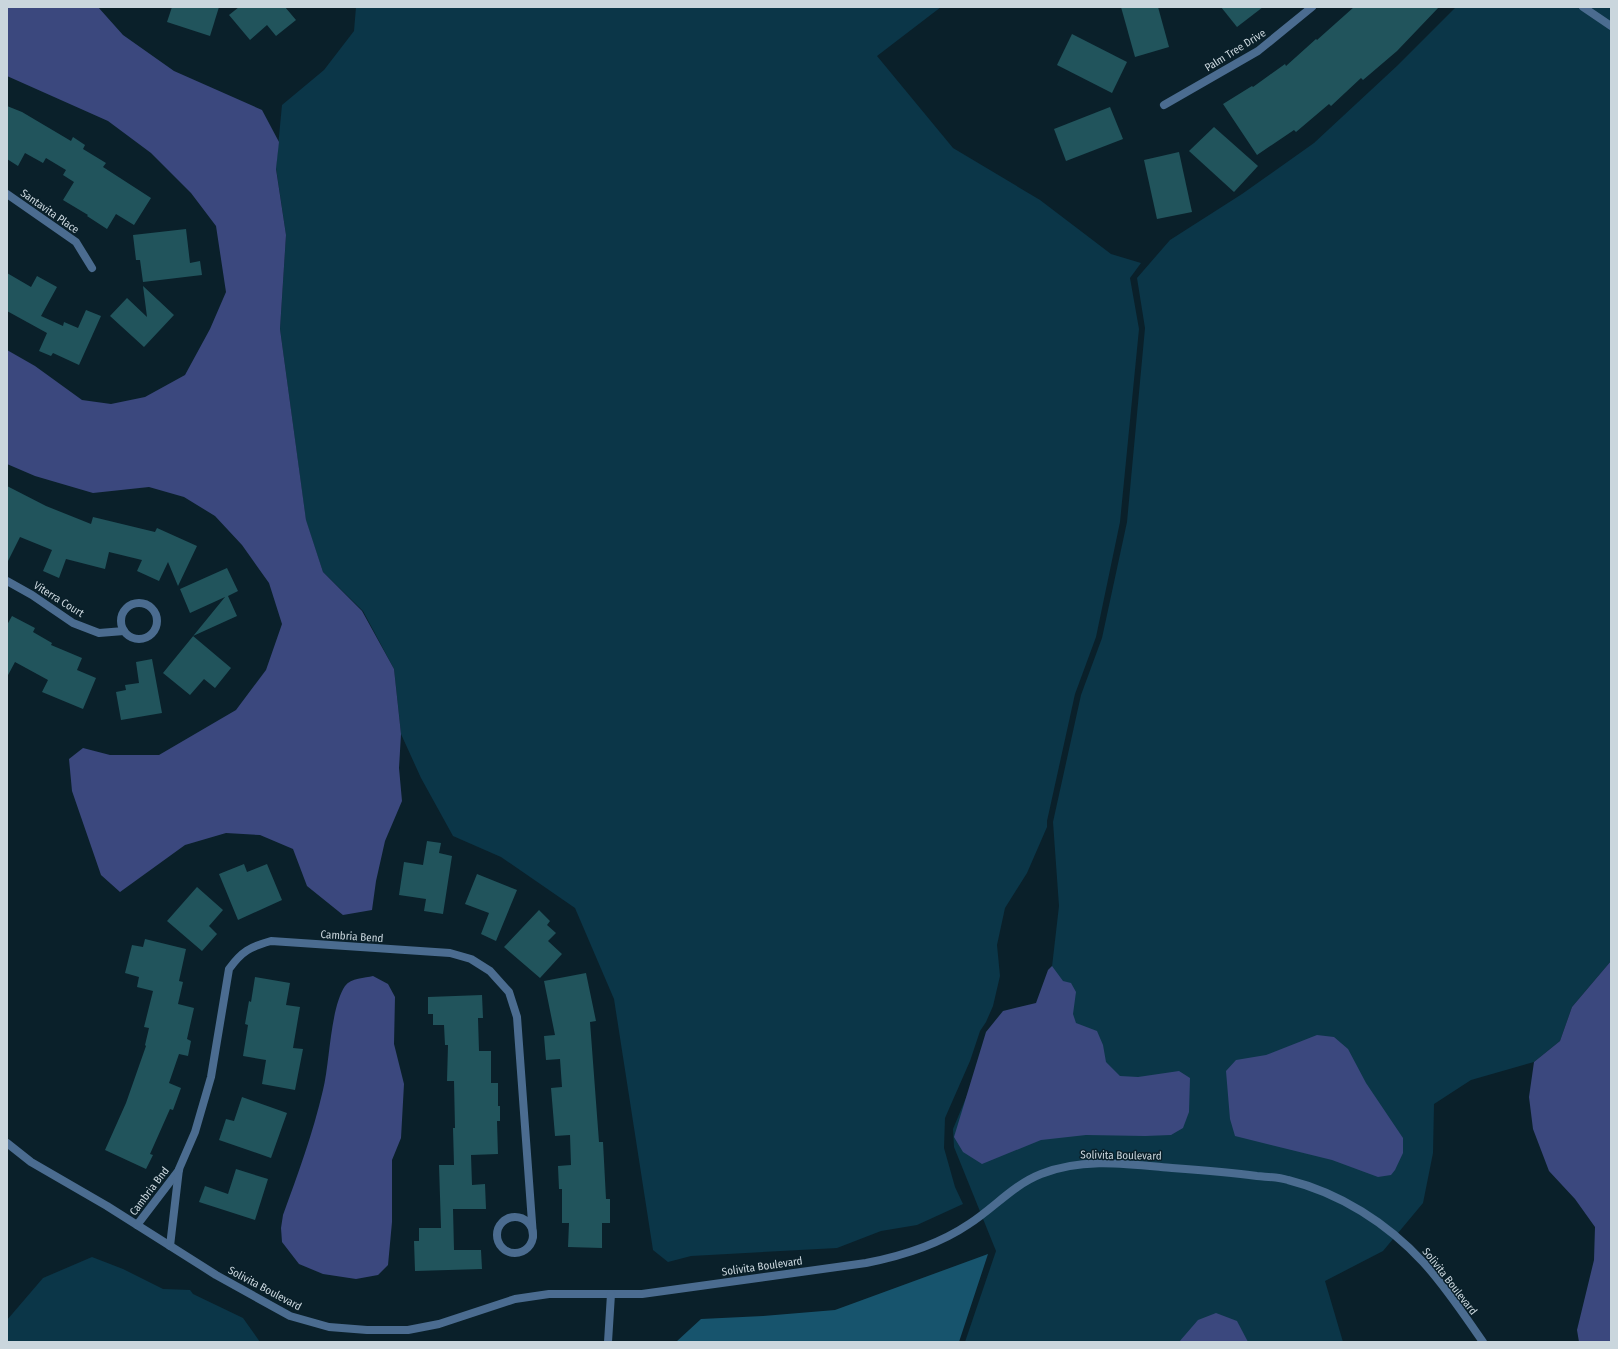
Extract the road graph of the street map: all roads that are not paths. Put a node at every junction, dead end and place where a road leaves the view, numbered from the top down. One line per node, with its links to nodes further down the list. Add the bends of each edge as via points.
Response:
1 (1312, 7): 4 (street, Palm Tree Drive, via 1258,51)
2 (1583, 7): 3 (street)
3 (1611, 26)
4 (1164, 105)
5 (7, 194): 6 (street, Santavita Place, via 76,242)
6 (92, 268)
7 (7, 581): 8 (street, Viterra Court, via 73,623 99,633)
8 (124, 631): 8 (street, via 135,639 147,638 156,629 154,611 144,604 131,605 121,619)
9 (7, 1143): 11 (street, Solivita Boulevard, via 31,1162)
10 (179, 1169): 11 (street, Cambria Bnd); 12 (street, Cambria Bend, via 195,1132 211,1077 229,969 250,947 272,941 450,953 472,959 490,971 509,992 517,1017); 13 (street, Cambria Bend)
11 (137, 1225): 13 (street, Solivita Boulevard)
12 (533, 1236): 12 (street, via 529,1224 518,1217 500,1224 496,1236 501,1248 517,1254 528,1248)
13 (170, 1246): 14 (street, Solivita Boulevard, via 290,1316 329,1327 408,1330 439,1324 515,1300 549,1294)
14 (611, 1294): 15 (street); 16 (street, Solivita Boulevard, via 642,1294 893,1258 918,1250 967,1226 1007,1193 1040,1174 1076,1165 1138,1165 1231,1172 1286,1180 1343,1201 1378,1222 1414,1253 1436,1278)
15 (608, 1342)
16 (1483, 1342)

